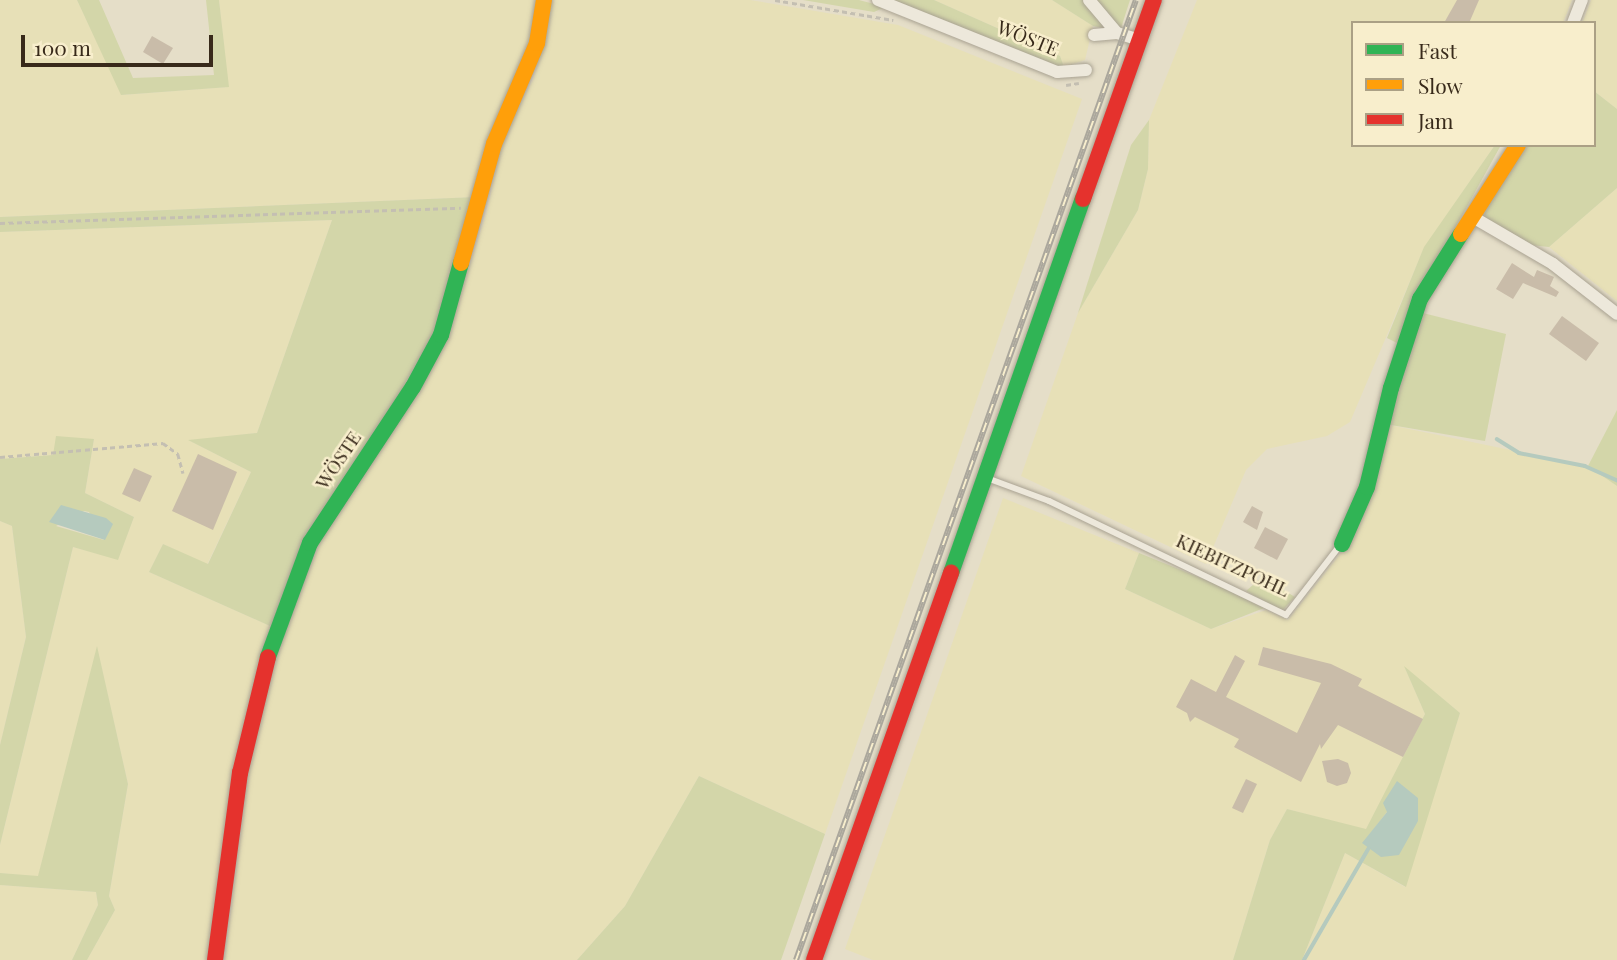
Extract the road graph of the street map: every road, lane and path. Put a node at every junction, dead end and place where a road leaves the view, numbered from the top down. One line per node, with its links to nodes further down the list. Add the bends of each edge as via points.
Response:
1 (544, 0): 12 (street, WÖSTE, via 531,61 499,129)
2 (878, 0): 10 (street, WÖSTE, via 1057,72)
3 (1090, 0): 7 (street)
4 (1154, 0): 9 (street)
5 (1582, 0): 6 (street)
6 (1574, 21)
7 (1117, 33): 8 (street); 9 (street)
8 (1094, 35)
9 (1146, 41): 18 (street)
10 (1086, 70)
11 (1517, 147): 13 (street, KIEBITZPOHL)
12 (479, 207): 14 (path); 20 (street, WÖSTE, via 451,309 432,354 310,543 275,635 240,773)
13 (1471, 216): 15 (street, via 1553,264); 19 (street, KIEBITZPOHL, via 1420,299 1391,388 1367,487)
14 (0, 223)
15 (1617, 314)
16 (0, 457): 17 (path, via 163,443 178,454)
17 (183, 473)
18 (985, 478): 19 (lane, KIEBITZPOHL, via 1049,501 1286,615); 21 (street)
19 (1342, 544)
20 (215, 960)
21 (814, 960)

